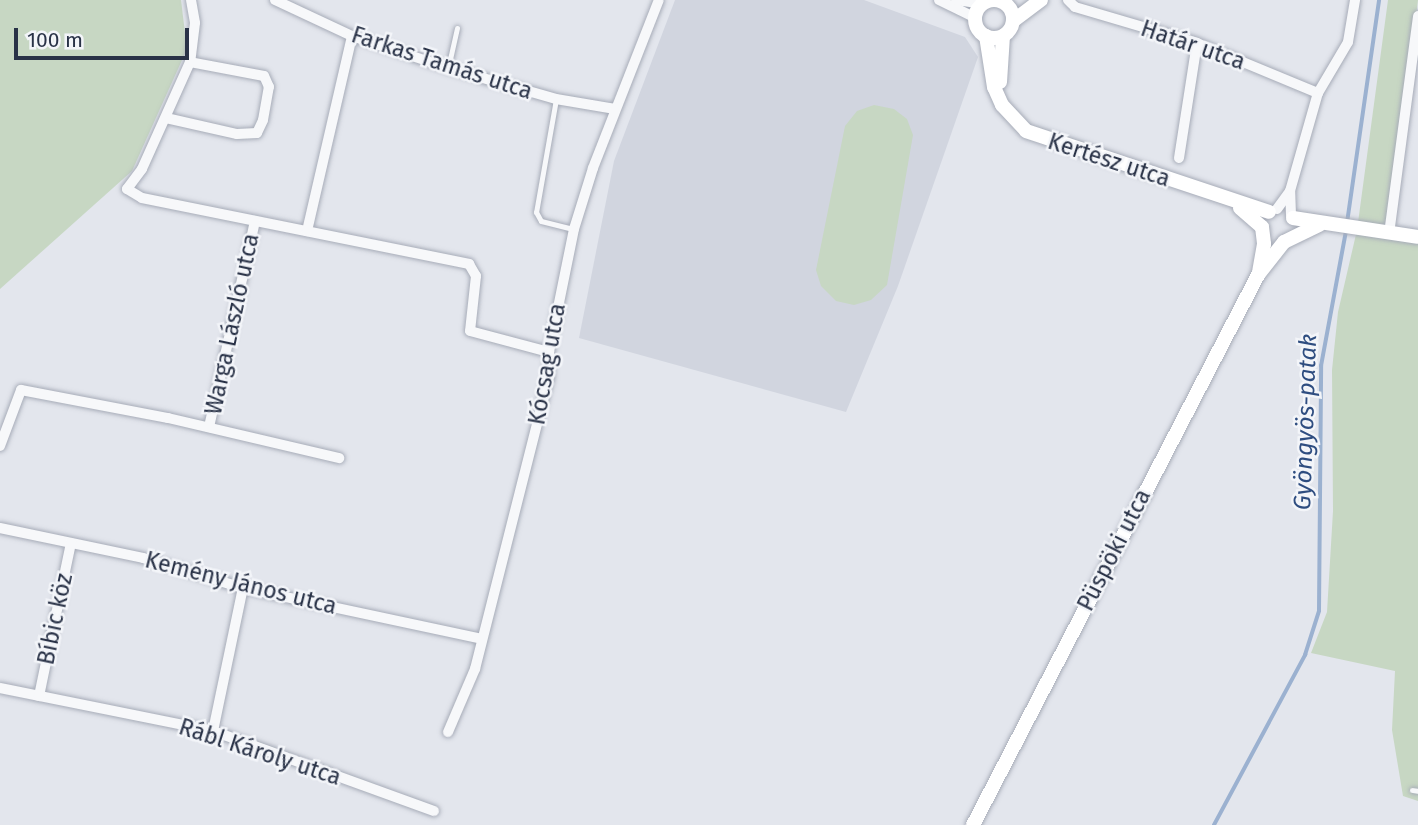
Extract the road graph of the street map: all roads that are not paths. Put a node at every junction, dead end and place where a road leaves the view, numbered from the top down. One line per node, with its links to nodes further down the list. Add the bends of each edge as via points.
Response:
1 (191, 0): 20 (street, Warga László utca, via 195,23)
2 (275, 0): 16 (street, Farkas Tamás utca)
3 (659, 0): 25 (street, Kócsag utca)
4 (939, 0): 13 (street)
5 (956, 0): 10 (street)
6 (1027, 0): 11 (street)
7 (1041, 0): 14 (street)
8 (1068, 0): 19 (street, Határ utca, via 1075,7)
9 (1355, 0): 22 (street, via 1348,42)
10 (983, 4): 11 (street, via 995,0); 13 (street)
11 (1007, 5): 14 (street)
12 (1418, 16): 35 (street)
13 (976, 18): 17 (street)
14 (1013, 21): 18 (street)
15 (457, 28): 21 (lane)
16 (352, 36): 21 (street, Farkas Tamás utca); 34 (street)
17 (986, 36): 18 (street); 24 (street, Kertész utca, via 994,87)
18 (1003, 36): 24 (street)
19 (1197, 43): 22 (street, Határ utca); 27 (street)
20 (190, 62): 26 (street, Warga László utca); 26 (street, via 264,76 269,87 263,120 257,133 237,134)
21 (448, 68): 23 (street, Farkas Tamás utca)
22 (1318, 93): 29 (street)
23 (556, 99): 25 (street, Farkas Tamás utca); 32 (lane, via 536,212 541,221)
24 (1002, 104): 28 (street, Kertész utca, via 1035,135)
25 (615, 109): 32 (street, Kócsag utca)
26 (166, 118): 30 (street, Warga László utca, via 127,190 142,198)
27 (1179, 158)
28 (1227, 199): 29 (street, Kertész utca); 33 (street)
29 (1282, 213): 31 (street, Kertész utca); 33 (street); 37 (street)
30 (254, 221): 34 (street, Warga László utca); 40 (street, Warga László utca)
31 (1319, 225): 35 (street, Kertész utca); 37 (street)
32 (574, 229): 39 (street, Kócsag utca)
33 (1263, 230): 37 (street, via 1270,241); 38 (street)
34 (307, 231): 39 (street, Warga László utca, via 469,264 476,276 470,331)
35 (1389, 234): 36 (street, Kertész utca)
36 (1418, 237)
37 (1288, 239): 38 (street)
38 (1258, 275): 52 (street, Püspöki utca)
39 (549, 352): 46 (street, Kócsag utca, via 549,376)
40 (209, 427): 41 (street, Warga László utca, via 21,390); 42 (street, Warga László utca)
41 (0, 446)
42 (339, 458)
43 (0, 528): 44 (street, Kemény János utca)
44 (71, 543): 45 (street, Kemény János utca, via 144,558); 48 (street, Bíbic köz)
45 (243, 588): 46 (street, Kemény János utca); 49 (street)
46 (482, 639): 50 (street, Kócsag utca)
47 (0, 688): 48 (street, Rábl Károly utca)
48 (40, 696): 49 (street, Rábl Károly utca)
49 (213, 731): 51 (street, Rábl Károly utca)
50 (448, 732)
51 (434, 811)
52 (973, 825)

